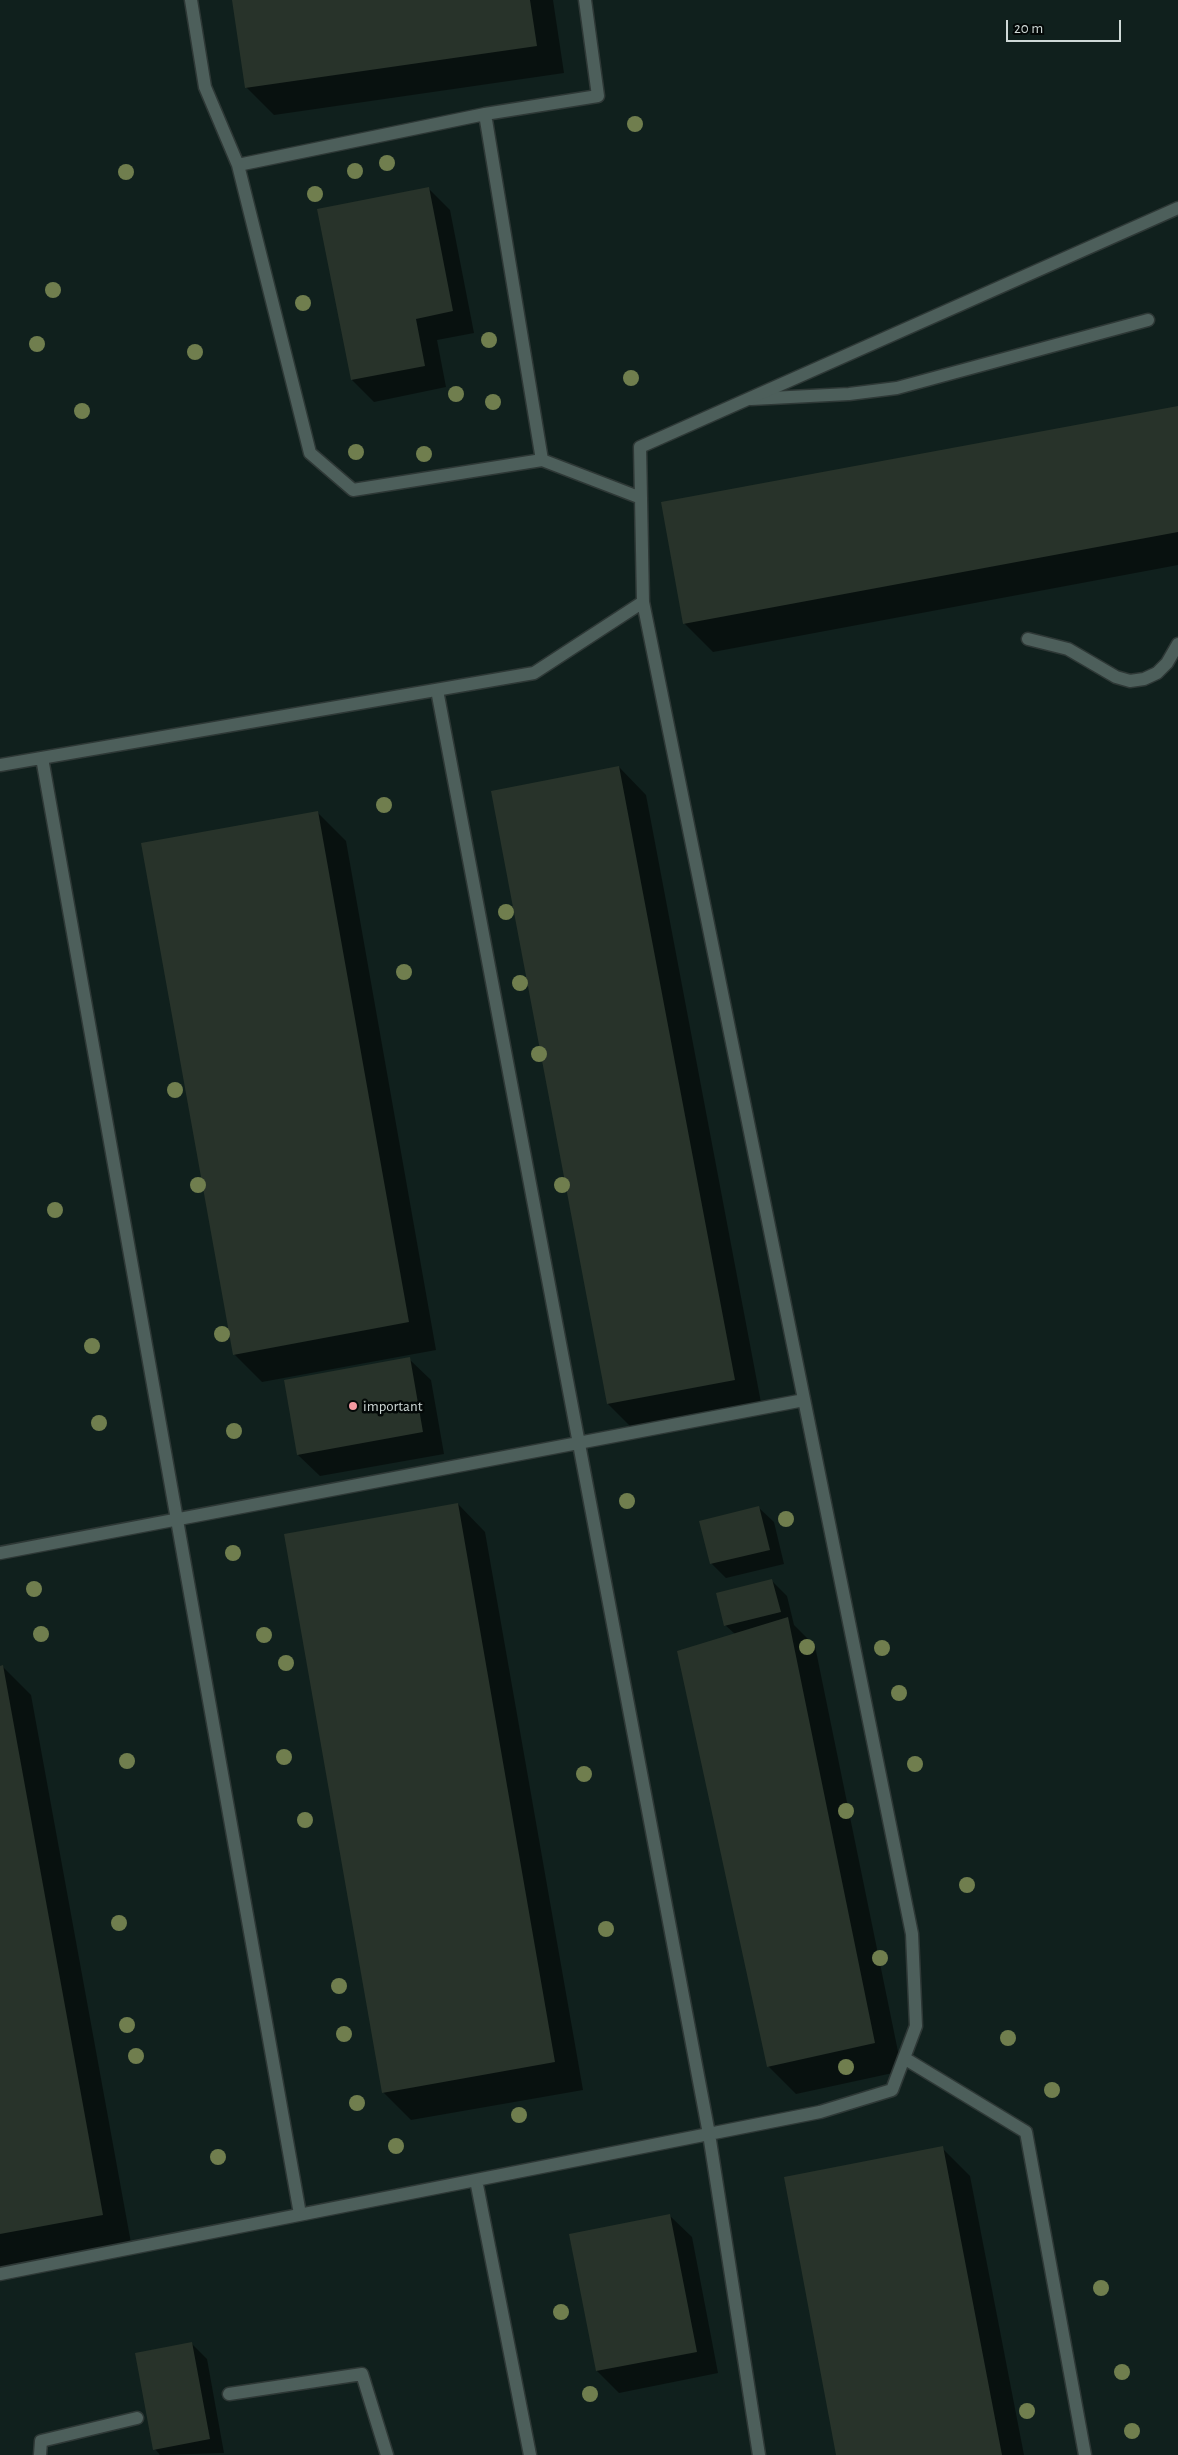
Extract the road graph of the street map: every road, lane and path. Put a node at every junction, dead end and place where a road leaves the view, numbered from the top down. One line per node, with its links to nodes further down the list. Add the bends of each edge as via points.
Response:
1 (191, 0): 4 (street, via 205,87)
2 (585, 0): 3 (street, via 598,96)
3 (485, 114): 4 (street); 8 (street)
4 (238, 165): 8 (street, via 310,453 353,490)
5 (1178, 208): 7 (street)
6 (1148, 320): 7 (street, via 897,388 839,395)
7 (751, 399): 9 (street, via 640,447)
8 (542, 460): 9 (street)
9 (641, 498): 10 (street)
10 (643, 602): 13 (street, via 534,673); 16 (street)
11 (1028, 639): 12 (street, via 1068,649 1116,678 1130,681 1157,673)
12 (1178, 644)
13 (437, 690): 14 (street); 17 (street)
14 (42, 758): 15 (street); 18 (street)
15 (0, 765)
16 (804, 1400): 17 (street); 20 (street, via 912,1934 916,2026)
17 (579, 1443): 18 (street); 21 (street)
18 (177, 1519): 19 (street); 23 (street)
19 (0, 1552)
20 (904, 2058): 21 (street, via 892,2090 820,2112); 31 (street, via 1026,2132)
21 (709, 2134): 22 (street); 30 (street)
22 (476, 2180): 23 (street); 29 (street)
23 (300, 2214): 24 (street)
24 (0, 2274)
25 (229, 2394): 28 (street, via 362,2374)
26 (137, 2418): 27 (street, via 41,2441)
27 (40, 2455)
28 (387, 2455)
29 (530, 2455)
30 (759, 2455)
31 (1085, 2455)

